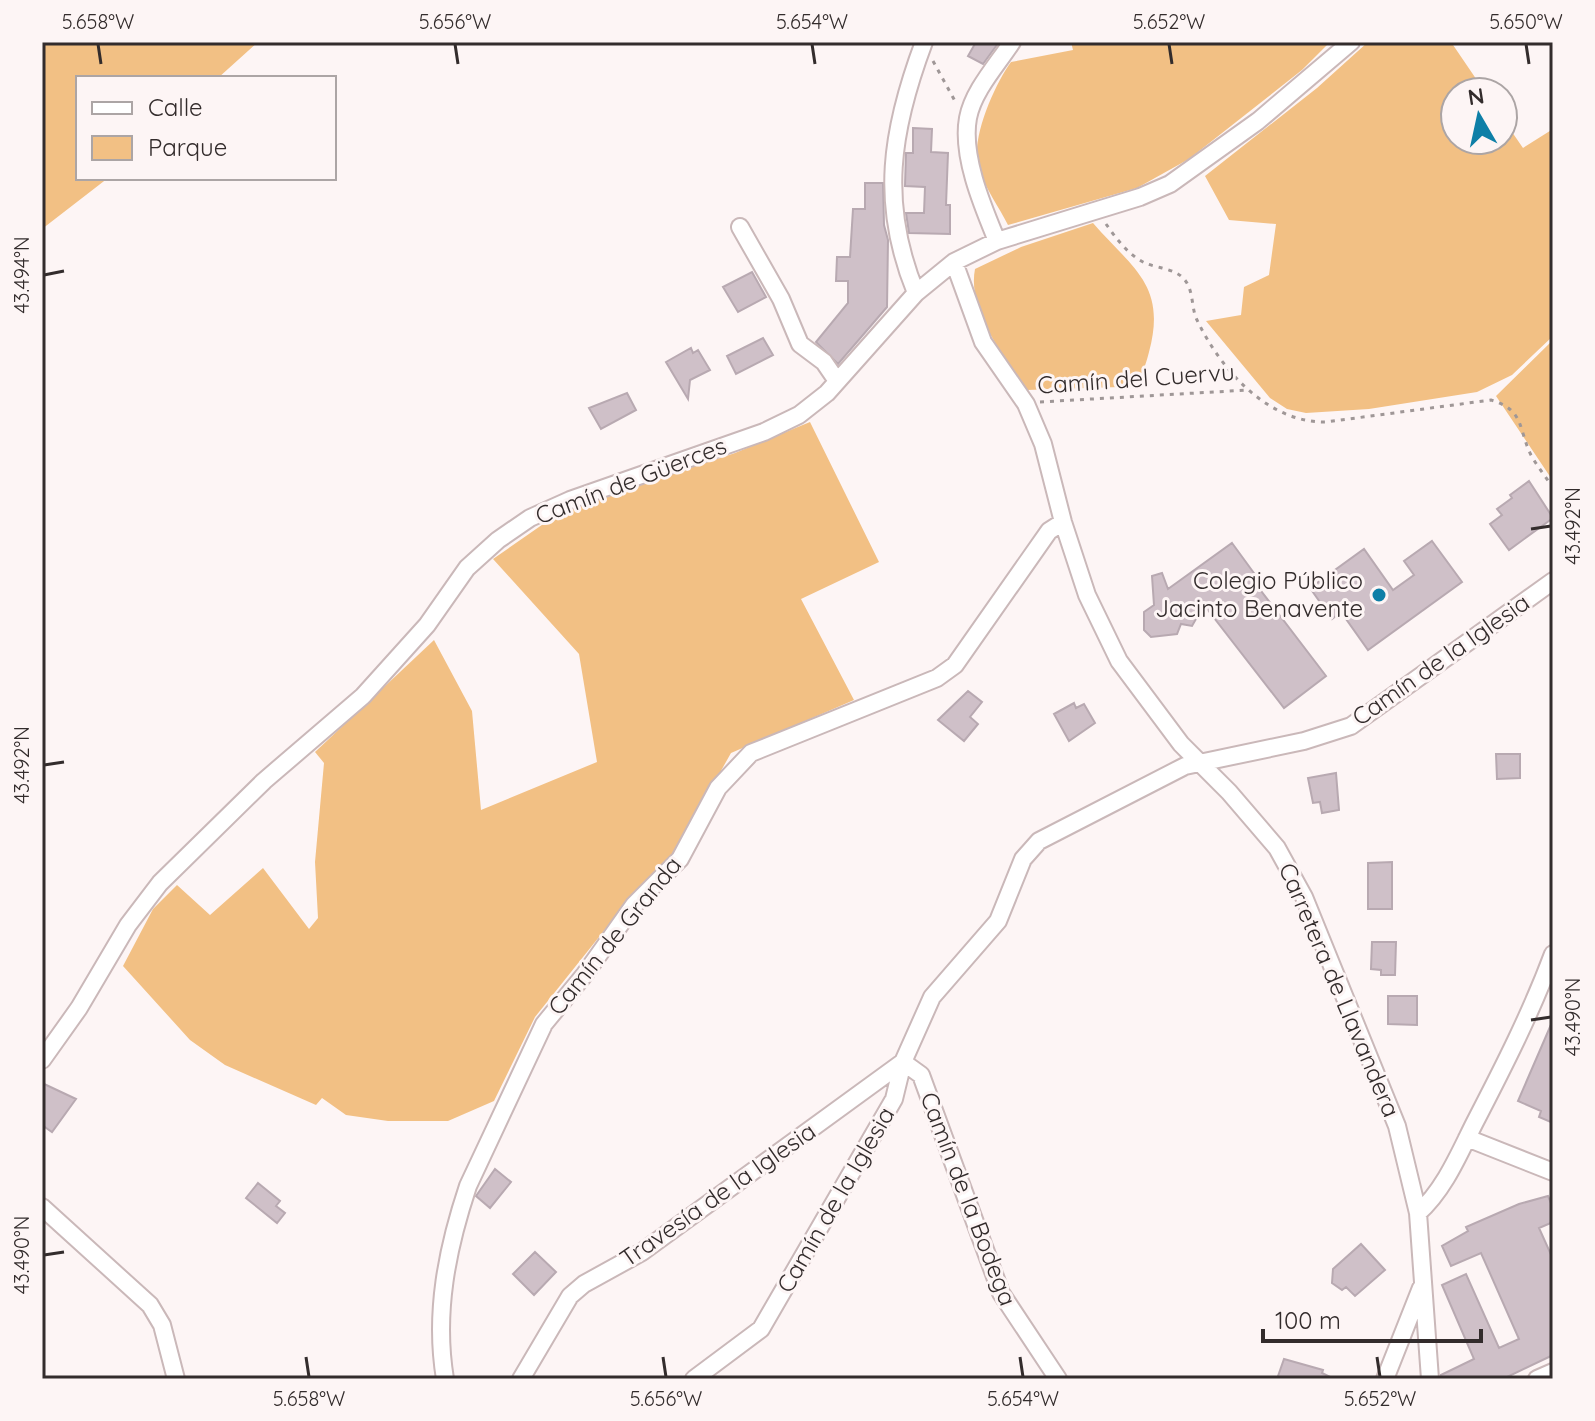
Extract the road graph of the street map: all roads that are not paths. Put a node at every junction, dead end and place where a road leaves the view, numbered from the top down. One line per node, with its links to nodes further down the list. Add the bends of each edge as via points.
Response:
1 (1012, 42): 5 (street, via 982,86 968,119 971,168)
2 (1343, 46): 5 (street, Camín de Güerces, via 1206,161 1170,184)
3 (926, 47): 7 (street, via 902,101 893,181 896,237)
4 (740, 227): 8 (street, via 800,344 824,362)
5 (997, 241): 6 (street, Camín de Güerces)
6 (954, 262): 7 (street, Camín de Güerces); 9 (street, Carretera de Llavandera, via 983,342 1026,404 1043,444)
7 (916, 293): 8 (street, Camín de Güerces)
8 (837, 381): 13 (street, Camín de Güerces, via 799,415 764,432 570,500 498,540 467,568 427,625 363,696 264,781 160,883)
9 (1063, 522): 11 (street, Carretera de Llavandera, via 1087,595 1119,661); 22 (street, Camín de Granda, via 1049,531 955,665 937,678 751,753 735,766 680,859 634,905 544,1024 459,1213 442,1290)
10 (1553, 581): 11 (street, Camín de la Iglesia, via 1351,726)
11 (1198, 762): 14 (street, Camín de la Iglesia, via 1039,841 1023,859 998,921 932,997); 18 (street, Carretera de Llavandera, via 1277,848 1291,871 1397,1126)
12 (1553, 954): 15 (street)
13 (42, 1060)
14 (903, 1062): 23 (street, Travesía de la Iglesia, via 642,1252 584,1284 570,1296); 24 (street, Camín de la Iglesia, via 894,1099 761,1329); 25 (street, Camín de la Bodega, via 921,1075 1001,1293)
15 (1467, 1138): 16 (street); 18 (street, via 1438,1190)
16 (1553, 1172)
17 (42, 1207): 21 (street, via 150,1305 162,1325)
18 (1418, 1213): 19 (street, Carretera de Llavandera)
19 (1424, 1282): 26 (street); 27 (street, Carretera de Llavandera)
20 (1553, 1372): 28 (street)
21 (176, 1379)
22 (445, 1379)
23 (521, 1379)
24 (694, 1379)
25 (1058, 1379)
26 (1385, 1379)
27 (1430, 1379)
28 (1537, 1379)

